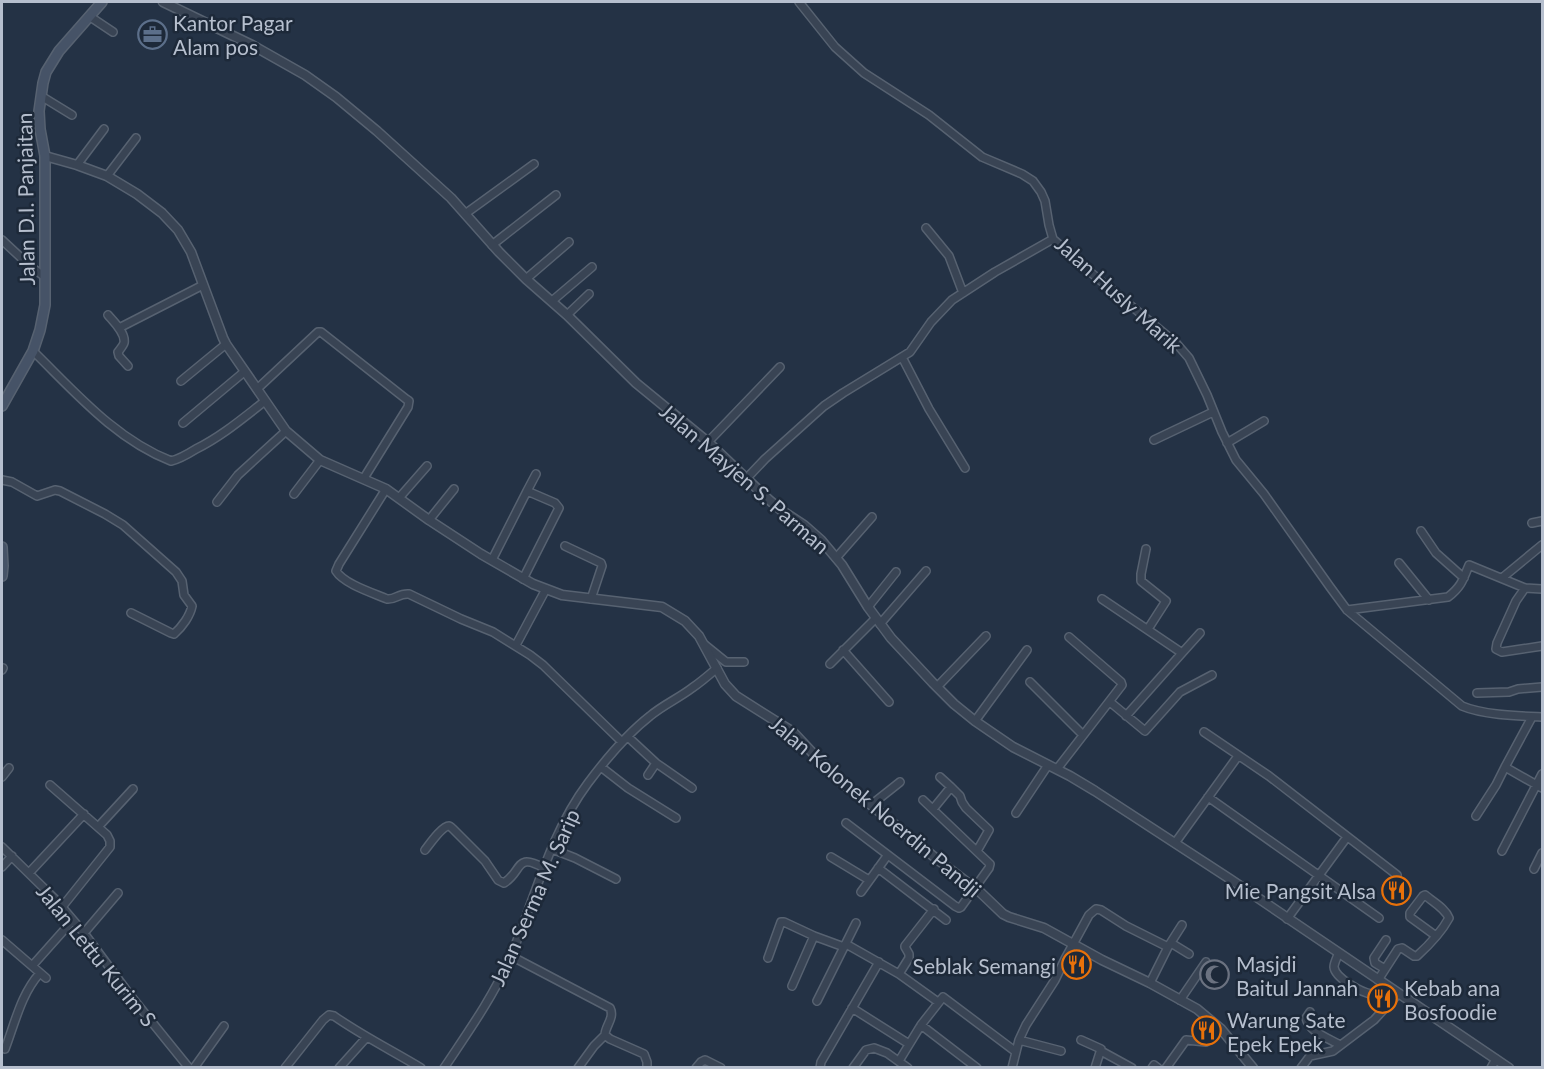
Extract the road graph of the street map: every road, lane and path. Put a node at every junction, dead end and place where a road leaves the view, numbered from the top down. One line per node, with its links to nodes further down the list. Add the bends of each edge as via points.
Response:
1 (102, 2): 4 (main road, Jalan D.I. Panjaitan)
2 (163, 2): 15 (street, Jalan Mayjen S. Parman, via 305,75 377,131)
3 (799, 2): 17 (street, Jalan Husly Marik, via 835,47 864,73 929,115 982,157 1033,181 1045,201)
4 (89, 16): 5 (street); 6 (main road, Jalan D.I. Panjaitan, via 52,61)
5 (113, 32)
6 (41, 96): 7 (street); 10 (main road, Jalan D.I. Panjaitan, via 40,129)
7 (72, 115)
8 (104, 129): 12 (street)
9 (136, 138): 13 (street)
10 (45, 156): 12 (street, Jalan Kolonek Noerdin Pandji); 22 (main road, Jalan D.I. Panjaitan)
11 (534, 164): 15 (street)
12 (77, 165): 13 (street, Jalan Kolonek Noerdin Pandji)
13 (107, 176): 24 (street, Jalan Kolonek Noerdin Pandji, via 162,213 178,230)
14 (556, 195): 20 (street)
15 (465, 214): 20 (street, Jalan Mayjen S. Parman)
16 (926, 228): 25 (street, via 949,256)
17 (1053, 238): 25 (street); 41 (street, Jalan Husly Marik, via 1183,350)
18 (2, 240): 22 (street)
19 (569, 242): 23 (street)
20 (492, 245): 23 (street, Jalan Mayjen S. Parman)
21 (592, 267): 27 (street)
22 (45, 277): 32 (main road, Jalan D.I. Panjaitan, via 45,306)
23 (526, 279): 27 (street, Jalan Mayjen S. Parman)
24 (203, 285): 30 (street); 31 (street, Jalan Kolonek Noerdin Pandji)
25 (963, 293): 33 (street, via 939,312 910,352)
26 (589, 294): 29 (street)
27 (552, 301): 29 (street, Jalan Mayjen S. Parman)
28 (108, 315): 30 (street)
29 (567, 315): 46 (street, Jalan Mayjen S. Parman, via 636,383)
30 (118, 328): 34 (street, via 124,338 119,356)
31 (226, 344): 36 (street, Jalan Kolonek Noerdin Pandji); 37 (street)
32 (33, 351): 39 (street, via 118,432 171,461 209,443); 40 (main road, Jalan D.I. Panjaitan)
33 (902, 357): 50 (street); 53 (street, via 824,406)
34 (128, 366)
35 (780, 367): 46 (street)
36 (244, 372): 38 (street, Jalan Kolonek Noerdin Pandji); 43 (street)
37 (181, 381)
38 (257, 389): 39 (street, Jalan Kolonek Noerdin Pandji); 52 (street, via 321,332 409,401)
39 (266, 401): 44 (street, Jalan Kolonek Noerdin Pandji)
40 (2, 406)
41 (1213, 412): 45 (street); 47 (street, Jalan Husly Marik)
42 (1264, 421): 47 (street)
43 (183, 423)
44 (286, 431): 48 (street, Jalan Kolonek Noerdin Pandji); 60 (street, via 238,475)
45 (1154, 440)
46 (708, 442): 53 (street, Jalan Mayjen S. Parman)
47 (1227, 443): 86 (street, Jalan Husly Marik)
48 (320, 460): 52 (street, Jalan Kolonek Noerdin Pandji); 58 (street)
49 (427, 466): 59 (street)
50 (966, 468)
51 (536, 474): 57 (street)
52 (364, 478): 55 (street, Jalan Kolonek Noerdin Pandji)
53 (746, 479): 70 (street, Jalan Mayjen S. Parman, via 813,532)
54 (2, 480): 87 (street, via 37,496 60,490 114,519 176,572 192,606 174,634)
55 (386, 489): 59 (street, Jalan Kolonek Noerdin Pandji); 94 (street, via 339,564 338,574 387,600 409,594)
56 (454, 489): 62 (street)
57 (527, 491): 71 (street); 78 (street, via 559,508)
58 (294, 495)
59 (399, 498): 62 (street, Jalan Kolonek Noerdin Pandji)
60 (217, 502)
61 (872, 517): 70 (street)
62 (429, 520): 71 (street, Jalan Kolonek Noerdin Pandji)
63 (1542, 521): 64 (street)
64 (1532, 523)
65 (1421, 531): 76 (street, via 1436,553)
66 (1542, 545): 77 (street)
67 (565, 546): 82 (street, via 601,563)
68 (2, 547): 75 (main road)
69 (1146, 549): 89 (street, via 1141,581 1166,601)
70 (836, 558): 85 (street, Jalan Mayjen S. Parman)
71 (492, 560): 78 (street, Jalan Kolonek Noerdin Pandji)
72 (1399, 563): 84 (street)
73 (926, 571): 88 (street)
74 (896, 572): 85 (street)
75 (2, 576)
76 (1464, 578): 77 (street, via 1471,562); 84 (street, via 1458,590 1448,597)
77 (1503, 578): 79 (street)
78 (524, 579): 80 (street, Jalan Kolonek Noerdin Pandji)
79 (1525, 588): 81 (street); 95 (street, via 1496,649 1502,652)
80 (546, 589): 82 (street, Jalan Kolonek Noerdin Pandji); 94 (street)
81 (1542, 589)
82 (591, 599): 93 (street, Jalan Kolonek Noerdin Pandji, via 662,607 685,621)
83 (1102, 599): 89 (street)
84 (1429, 600): 86 (street)
85 (868, 607): 88 (street, Jalan Mayjen S. Parman)
86 (1347, 610): 110 (street, Jalan Husly Marik, via 1462,706)
87 (130, 613)
88 (878, 621): 96 (street); 104 (street, Jalan Mayjen S. Parman)
89 (1148, 629): 98 (street)
90 (1200, 633): 98 (street)
91 (986, 636): 104 (street)
92 (1069, 637): 108 (street, via 1122,683)
93 (703, 643): 99 (street, via 726,662); 101 (street, Jalan Kolonek Noerdin Pandji)
94 (516, 645): 115 (street)
95 (1542, 646)
96 (843, 650): 100 (street); 107 (street)
97 (1027, 650): 112 (street)
98 (1182, 653): 109 (street)
99 (744, 662)
100 (830, 664)
101 (717, 668): 115 (street, Jalan Serma M. Sarip, via 651,715); 134 (street, Jalan Kolonek Noerdin Pandji, via 736,696 793,732 828,771)
102 (1212, 675): 109 (street, via 1180,692 1145,731)
103 (1030, 682): 114 (street)
104 (937, 687): 112 (street, Jalan Mayjen S. Parman)
105 (1542, 687): 106 (street)
106 (1477, 693)
107 (889, 702)
108 (1110, 702): 109 (street); 114 (street)
109 (1126, 716)
110 (1532, 717): 111 (street, Jalan Husly Marik); 120 (street)
111 (1542, 717)
112 (975, 721): 119 (street, Jalan Mayjen S. Parman, via 1012,747)
113 (1204, 732): 116 (street)
114 (1083, 735): 119 (street)
115 (625, 740): 117 (street); 118 (street, Jalan Serma M. Sarip)
116 (1238, 756): 132 (street); 142 (street)
117 (656, 763): 123 (street); 130 (street)
118 (601, 767): 139 (street); 145 (street, Jalan Serma M. Sarip, via 567,816)
119 (1053, 767): 136 (street); 143 (street, Jalan Mayjen S. Parman)
120 (1505, 767): 129 (street); 138 (street)
121 (9, 768): 124 (street)
122 (1542, 774): 129 (street)
123 (648, 775)
124 (2, 777)
125 (940, 777): 128 (street)
126 (900, 782): 134 (street)
127 (50, 785): 137 (street)
128 (951, 787): 135 (street); 147 (street, via 989,830)
129 (1540, 787): 148 (street)
130 (693, 788)
131 (133, 789): 141 (street)
132 (1208, 797): 143 (street); 159 (street)
133 (923, 800): 135 (street)
134 (871, 805): 162 (street, Jalan Kolonek Noerdin Pandji)
135 (933, 809): 147 (street)
136 (1016, 813)
137 (84, 814): 141 (street); 157 (street)
138 (1476, 816)
139 (676, 818)
140 (846, 823): 151 (street)
141 (98, 827): 165 (street, via 107,835 110,847)
142 (1347, 837): 158 (street); 159 (street)
143 (1175, 843): 168 (street, Jalan Mayjen S. Parman)
144 (2, 847): 150 (street, Jalan Lettu Kurim S)
145 (552, 849): 154 (street, Jalan Serma M. Sarip); 160 (street)
146 (425, 850): 154 (street, via 449,826 504,883 525,862)
147 (976, 850): 162 (street, via 990,864)
148 (1502, 851)
149 (1542, 852): 156 (street)
150 (12, 856): 153 (street); 157 (street, Jalan Lettu Kurim S)
151 (887, 856): 155 (street); 162 (street, via 959,908)
152 (831, 857): 161 (street)
153 (2, 867)
154 (544, 868): 183 (street, Jalan Serma M. Sarip)
155 (878, 868): 161 (street); 166 (street)
156 (1534, 869)
157 (29, 873): 165 (street, Jalan Lettu Kurim S)
158 (1397, 875)
159 (1319, 876): 167 (street); 168 (street)
160 (616, 879)
161 (869, 880): 164 (street)
162 (974, 888): 178 (street, Jalan Kolonek Noerdin Pandji, via 1002,914 1044,928)
163 (118, 892): 173 (street)
164 (861, 892)
165 (62, 907): 169 (street, Jalan Lettu Kurim S)
166 (934, 909): 170 (street); 189 (street, via 905,946 909,958)
167 (1379, 918)
168 (1287, 919): 182 (street, Jalan Mayjen S. Parman)
169 (73, 920): 173 (street, Jalan Lettu Kurim S); 187 (street)
170 (946, 920)
171 (856, 923): 179 (street)
172 (1182, 925): 180 (street)
173 (84, 933): 217 (street, Jalan Lettu Kurim S)
174 (814, 936): 179 (street); 184 (street, via 781,922); 192 (street)
175 (1436, 936): 175 (street, via 1409,915 1424,896 1449,918); 188 (street, via 1417,956 1398,949)
176 (2, 940): 187 (street)
177 (1386, 940): 188 (street, via 1374,958)
178 (1073, 944): 180 (street, via 1089,915 1098,908 1126,926); 191 (street, Jalan Kolonek Noerdin Pandji); 205 (street)
179 (845, 945): 185 (street); 196 (street)
180 (1169, 945): 181 (street); 191 (street)
181 (1189, 954)
182 (1338, 954): 190 (street, Jalan Mayjen S. Parman); 193 (street, via 1334,970 1352,986 1374,995)
183 (511, 956): 203 (street, via 610,1008 612,1015); 222 (street, Jalan Serma M. Sarip, via 489,999)
184 (768, 958)
185 (879, 962): 189 (street); 198 (street)
186 (1206, 962): 195 (street)
187 (32, 966): 209 (street, via 43,975 33,981 21,1003)
188 (1385, 969): 190 (street)
189 (899, 974): 197 (street)
190 (1378, 980): 193 (street, Jalan Mayjen S. Parman)
191 (1150, 983): 195 (street, Jalan Kolonek Noerdin Pandji)
192 (792, 986)
193 (1390, 988): 194 (street, Jalan Mayjen S. Parman)
194 (1398, 994): 208 (street, via 1374,1020); 213 (street, Jalan Mayjen S. Parman)
195 (1180, 1000): 202 (street, Jalan Kolonek Noerdin Pandji)
196 (817, 1001)
197 (938, 1002): 200 (street); 212 (street, via 946,998)
198 (852, 1008): 207 (street); 227 (street)
199 (1310, 1012): 208 (street, via 1306,1018 1311,1028)
200 (921, 1025): 207 (street); 230 (street)
201 (224, 1026): 218 (street)
202 (1221, 1029): 236 (street, via 1206,1042 1186,1040); 237 (street, Jalan Kolonek Noerdin Pandji)
203 (605, 1035): 223 (street); 224 (street, via 644,1054)
204 (366, 1038): 219 (street, via 329,1015); 220 (street); 221 (street)
205 (1019, 1040): 210 (street); 212 (street)
206 (1081, 1040): 211 (street)
207 (909, 1044): 214 (street)
208 (1340, 1044): 215 (street)
209 (5, 1049)
210 (1061, 1051)
211 (1101, 1051): 216 (street); 232 (street)
212 (1016, 1052): 231 (street)
213 (1496, 1059): 238 (street); 239 (street, Jalan Mayjen S. Parman)
214 (899, 1061): 228 (street, via 870,1048); 229 (street)
215 (1305, 1062)
216 (1123, 1065): 233 (street)
217 (189, 1068)
218 (194, 1068)
219 (285, 1068)
220 (339, 1068)
221 (420, 1068)
222 (444, 1068)
223 (578, 1068)
224 (647, 1068)
225 (696, 1068): 226 (street, via 705,1060)
226 (721, 1068)
227 (820, 1068)
228 (853, 1068)
229 (908, 1068)
230 (977, 1068)
231 (1012, 1068)
232 (1095, 1068)
233 (1132, 1068)
234 (1152, 1068): 235 (street)
235 (1158, 1068)
236 (1166, 1068)
237 (1253, 1068)
238 (1491, 1068)
239 (1509, 1068)

